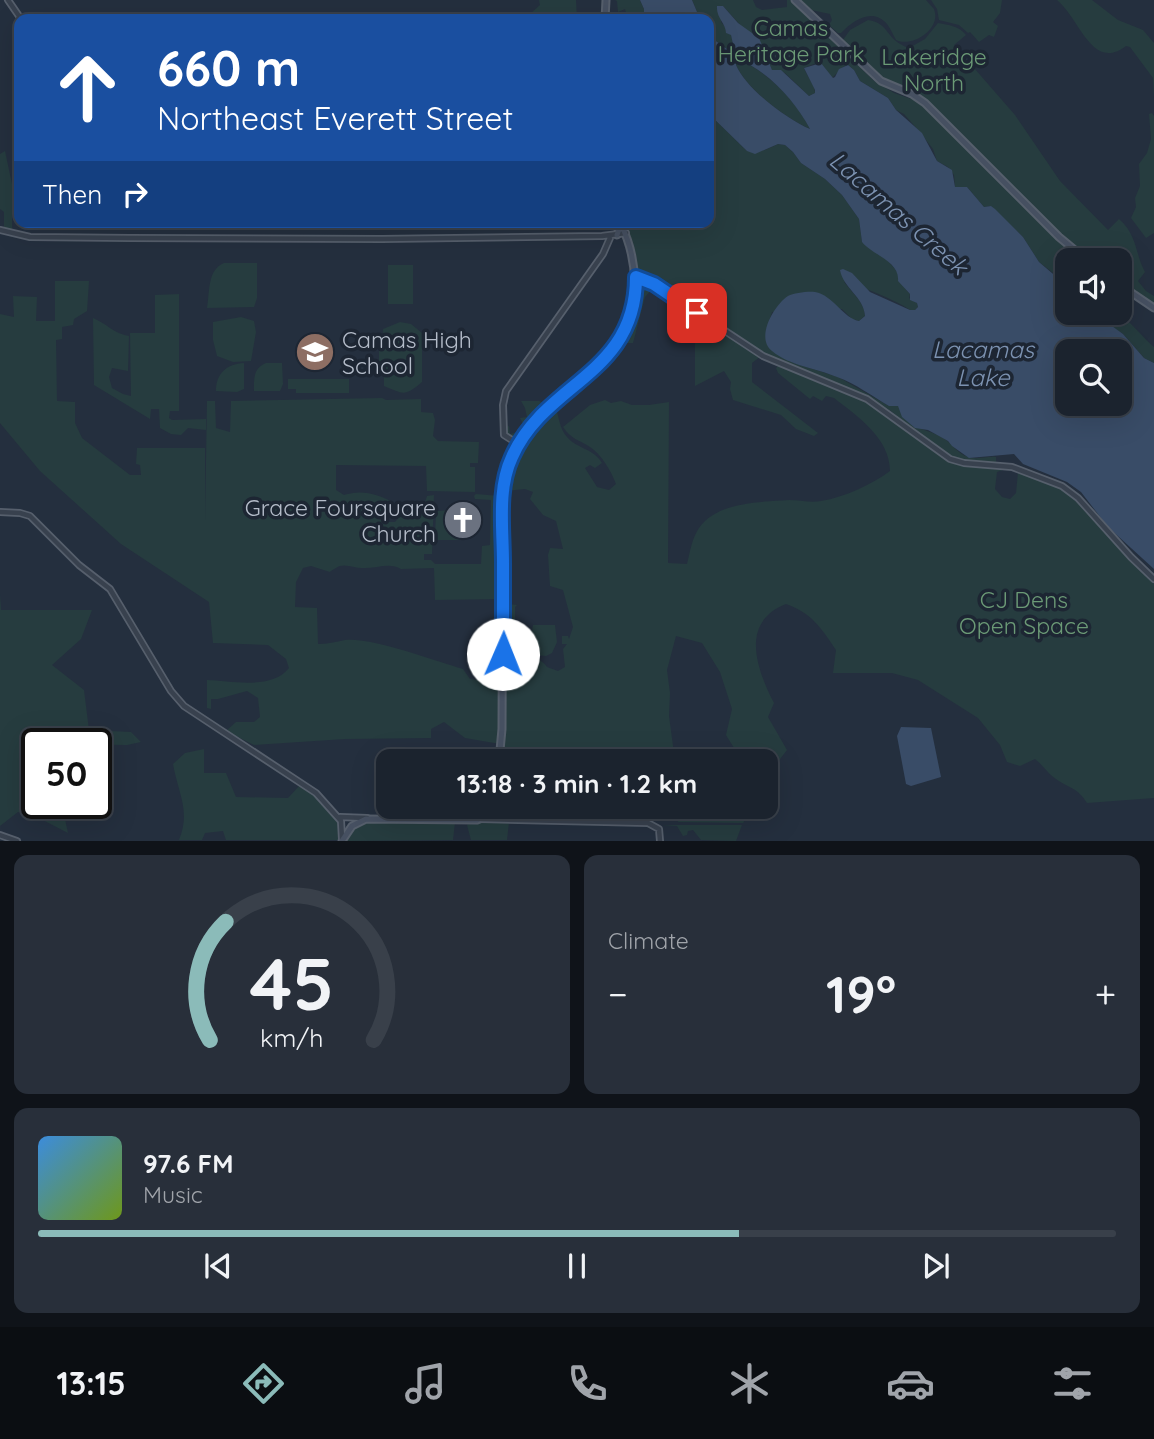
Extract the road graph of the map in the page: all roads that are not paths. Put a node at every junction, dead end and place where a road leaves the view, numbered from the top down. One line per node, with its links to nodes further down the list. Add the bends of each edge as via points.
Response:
1 (795, 0): 9 (main road, via 881,80 925,103)
2 (619, 228): 6 (main road)
3 (624, 228): 5 (main road)
4 (0, 230): 7 (street, via 65,238)
5 (626, 233): 6 (street); 8 (street); 10 (main road)
6 (617, 235): 7 (street)
7 (602, 236): 8 (street)
8 (610, 238): 13 (street, via 504,396 503,435)
9 (1072, 248)
10 (636, 277): 13 (main road, via 632,310 617,344 598,367 532,424); 15 (street, via 654,284 770,360 867,399 946,457 1012,467 1062,486)
11 (1132, 293): 12 (main road)
12 (1154, 308)
13 (518, 444): 16 (main road, via 503,493)
14 (0, 512): 17 (street, via 33,519 110,589 184,706 316,793)
15 (1154, 579)
16 (500, 749)
17 (339, 817): 18 (street); 23 (street)
18 (371, 818): 19 (main road); 23 (main road, via 352,826)
19 (376, 818)
20 (481, 819): 24 (street, via 644,822 659,829)
21 (0, 835): 22 (street)
22 (17, 841)
23 (342, 841)
24 (660, 841)

